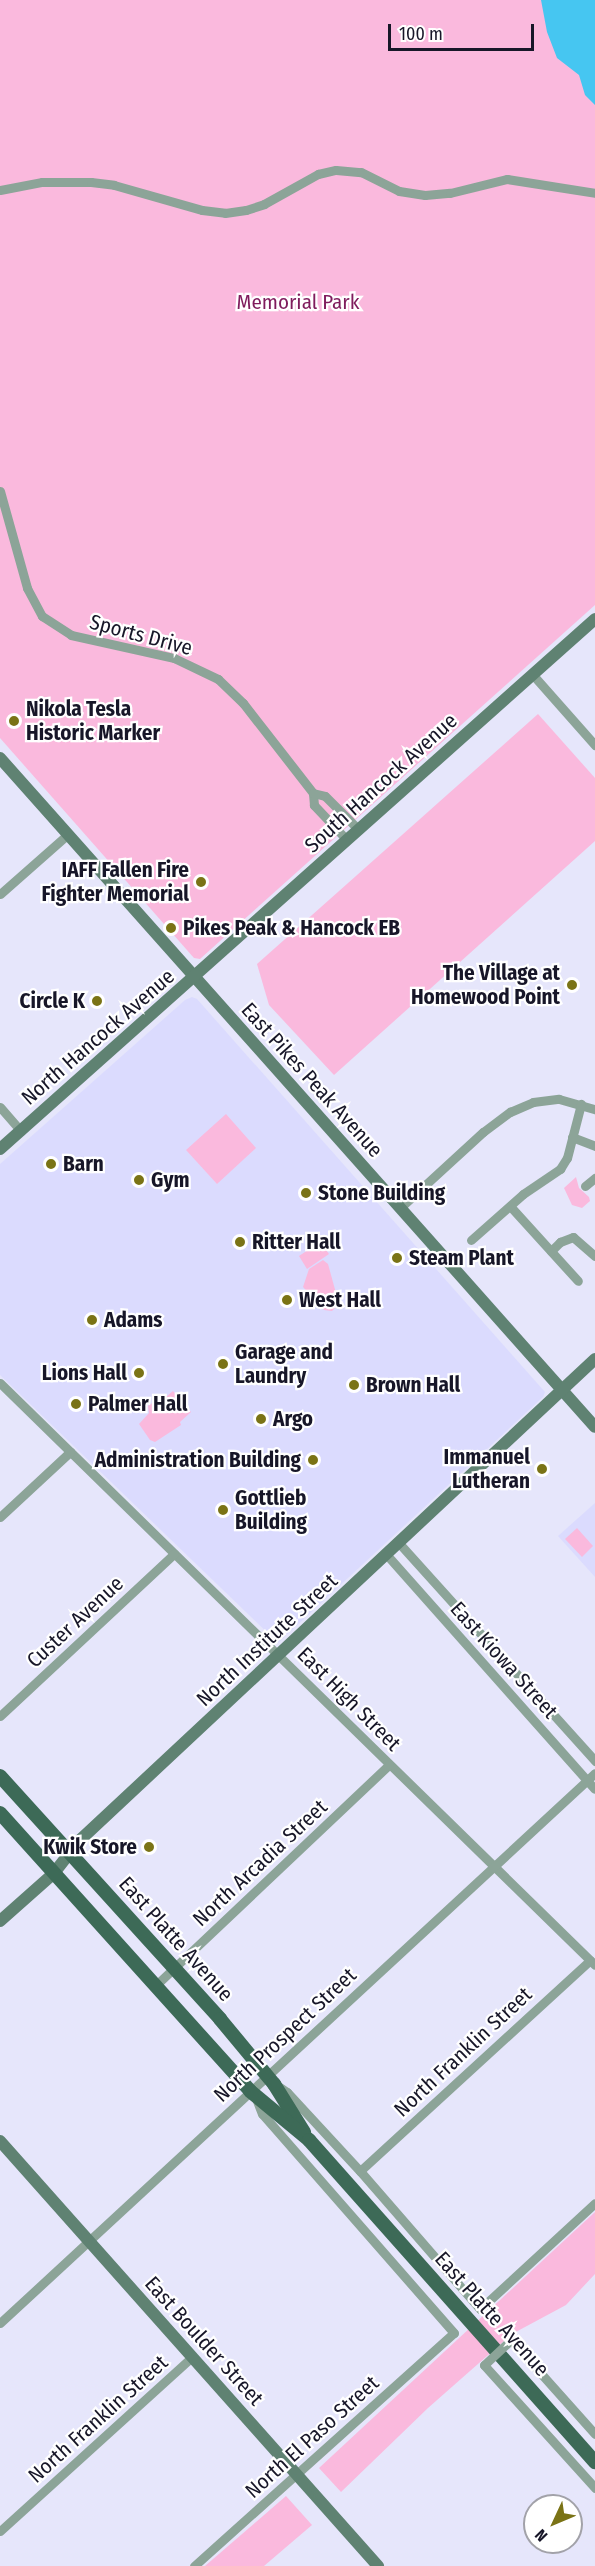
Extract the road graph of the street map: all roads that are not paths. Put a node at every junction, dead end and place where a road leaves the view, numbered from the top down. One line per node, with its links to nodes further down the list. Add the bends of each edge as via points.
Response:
1 (0, 189): 2 (street, via 42,182 91,182 225,213 264,204 327,171 361,172 399,191 425,195 450,193 493,180 523,179)
2 (595, 193)
3 (0, 491): 8 (street, Sports Drive, via 27,588 42,616 71,635 168,656 218,679 243,703)
4 (595, 619): 5 (main road, South Hancock Avenue)
5 (533, 675): 6 (street); 9 (main road, South Hancock Avenue)
6 (595, 744)
7 (0, 758): 10 (main road, East Pikes Peak Avenue)
8 (313, 793): 9 (street, Sports Drive, via 326,796); 11 (street, Sports Drive, via 314,805)
9 (357, 830): 11 (main road, South Hancock Avenue)
10 (68, 834): 12 (street); 13 (main road, East Pikes Peak Avenue)
11 (346, 840): 13 (main road, South Hancock Avenue)
12 (0, 894)
13 (195, 977): 17 (main road, North Hancock Avenue); 24 (main road, East Pikes Peak Avenue)
14 (581, 1104): 16 (street); 18 (street); 24 (street, via 547,1100 510,1112 456,1155)
15 (0, 1107): 17 (street)
16 (595, 1108)
17 (21, 1131): 20 (main road, North Hancock Avenue)
18 (573, 1137): 19 (street); 23 (street, via 560,1169)
19 (595, 1146)
20 (0, 1149)
21 (595, 1178): 22 (street)
22 (585, 1186)
23 (510, 1206): 25 (street); 26 (street)
24 (400, 1208): 31 (main road, East Pikes Peak Avenue)
25 (471, 1240)
26 (551, 1251): 27 (street, via 573,1237); 28 (street)
27 (595, 1256)
28 (578, 1281)
29 (595, 1359): 31 (main road, North Institute Street)
30 (0, 1383): 33 (street, East High Street)
31 (562, 1390): 32 (main road, East Pikes Peak Avenue); 35 (main road, North Institute Street)
32 (595, 1426)
33 (70, 1452): 34 (street); 36 (street, East High Street)
34 (0, 1517)
35 (398, 1542): 37 (main road, North Institute Street); 40 (street, East Kiowa Street)
36 (174, 1554): 38 (street, East High Street); 39 (street, Custer Avenue)
37 (386, 1554): 38 (main road, North Institute Street); 44 (street, East Kiowa Street)
38 (279, 1656): 41 (street, East High Street); 47 (main road, North Institute Street)
39 (0, 1716)
40 (595, 1761)
41 (389, 1765): 48 (street, East High Street); 52 (street, North Arcadia Street)
42 (595, 1773): 44 (street, North Prospect Street)
43 (0, 1776): 47 (main road, East Platte Avenue)
44 (587, 1780): 45 (street, East Kiowa Street); 48 (street, North Prospect Street)
45 (595, 1789)
46 (0, 1813): 49 (main road, East Platte Avenue)
47 (69, 1851): 49 (main road, North Institute Street); 52 (main road, East Platte Avenue)
48 (494, 1867): 51 (street, East High Street); 54 (street, North Prospect Street)
49 (54, 1873): 50 (main road, North Institute Street); 53 (main road, East Platte Avenue)
50 (0, 1921)
51 (592, 1962): 58 (street, North Franklin Street)
52 (173, 1968): 53 (street, North Arcadia Street); 54 (main road, East Platte Avenue)
53 (155, 1986): 55 (main road, East Platte Avenue)
54 (270, 2079): 55 (street, North Prospect Street); 56 (main road, East Platte Avenue); 58 (street)
55 (253, 2095): 56 (main road, East Platte Avenue); 60 (street, North Prospect Street); 65 (street, North El Paso Street, via 262,2114 454,2333)
56 (309, 2140): 64 (main road, East Platte Avenue)
57 (0, 2141): 60 (main road, East Boulder Street)
58 (360, 2170): 59 (street, via 480,2309)
59 (595, 2203)
60 (89, 2241): 61 (street, North Prospect Street); 62 (main road, East Boulder Street)
61 (0, 2323)
62 (192, 2357): 65 (main road, East Boulder Street); 67 (street, North Franklin Street)
63 (595, 2434): 66 (street, bridge, via 511,2340 484,2365)
64 (595, 2462)
65 (297, 2475): 68 (street, North El Paso Street); 69 (main road, East Boulder Street)
66 (595, 2488)
67 (0, 2531)
68 (194, 2566)
69 (378, 2566)

